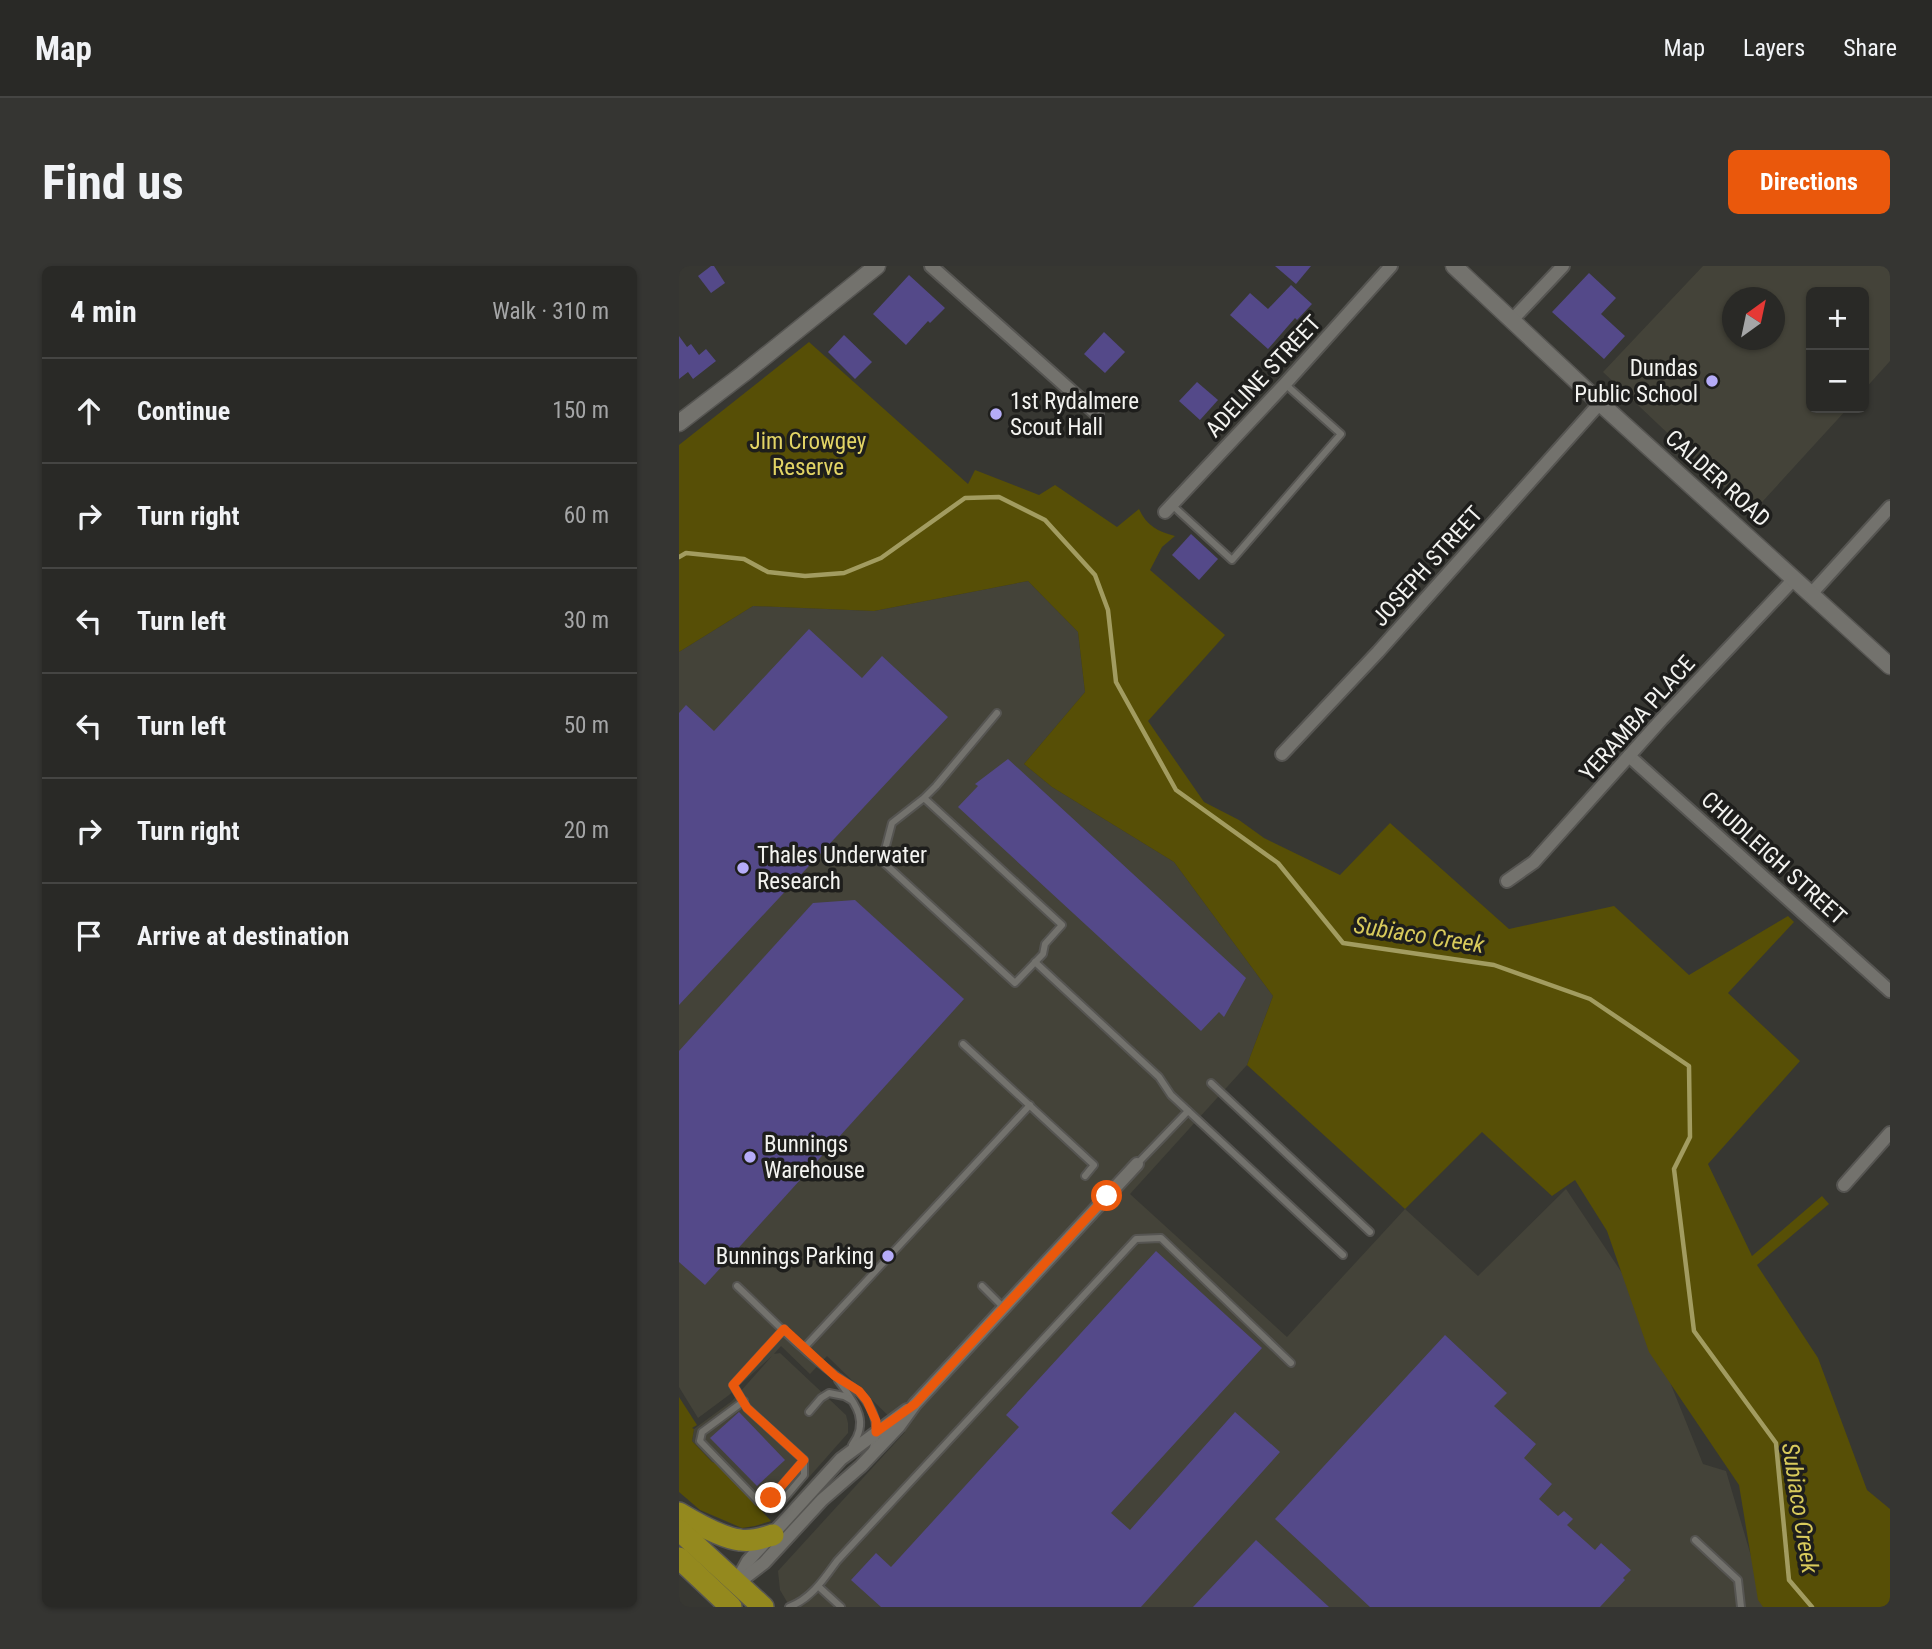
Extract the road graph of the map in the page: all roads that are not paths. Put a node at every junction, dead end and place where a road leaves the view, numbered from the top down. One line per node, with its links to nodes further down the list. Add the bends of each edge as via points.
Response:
1 (877, 266): 10 (street)
2 (931, 266): 9 (street)
3 (1391, 266): 7 (street, ADELINE STREET)
4 (1454, 266): 6 (street, CALDER ROAD)
5 (1563, 266): 6 (street)
6 (1512, 320): 8 (street, CALDER ROAD)
7 (1285, 384): 12 (street, ADELINE STREET); 12 (lane, via 1341,434 1232,560)
8 (1600, 403): 13 (street, CALDER ROAD); 17 (street, JOSEPH STREET)
9 (1097, 414)
10 (679, 423)
11 (1890, 507): 14 (street)
12 (1168, 509)
13 (1794, 579): 14 (street, CALDER ROAD); 18 (street, YERAMBA PLACE)
14 (1811, 594): 15 (street, CALDER ROAD)
15 (1890, 666)
16 (997, 713): 19 (lane)
17 (1282, 754)
18 (1629, 756): 20 (street, YERAMBA PLACE, via 1534,862); 22 (street, CHUDLEIGH STREET)
19 (924, 797): 21 (lane, via 1062,925); 21 (lane, via 892,823 882,860 1016,983)
20 (1507, 881)
21 (1035, 962): 26 (lane, via 1159,1077)
22 (1890, 991)
23 (963, 1044): 25 (lane)
24 (1211, 1083): 31 (lane)
25 (1030, 1105): 29 (lane, via 1094,1165); 37 (lane)
26 (1188, 1111): 28 (lane); 32 (lane)
27 (1890, 1133): 30 (street)
28 (1137, 1164): 35 (street)
29 (1085, 1176)
30 (1845, 1185)
31 (1370, 1232)
32 (1343, 1255)
33 (737, 1286): 36 (lane)
34 (982, 1286): 35 (lane)
35 (1004, 1308): 42 (street)
36 (784, 1329): 37 (lane); 40 (lane, via 733,1385)
37 (804, 1348): 39 (lane)
38 (1291, 1363): 55 (lane, via 1161,1238 1136,1239 837,1561)
39 (835, 1376): 41 (lane); 44 (lane, via 867,1401)
40 (744, 1401): 46 (lane); 48 (lane, via 702,1432 700,1441)
41 (853, 1401): 43 (lane, via 829,1393); 45 (lane, via 860,1416 859,1431)
42 (915, 1404): 44 (street); 47 (street)
43 (809, 1412)
44 (876, 1432): 45 (street); 47 (lane)
45 (841, 1459): 51 (street)
46 (804, 1460): 48 (lane, via 771,1498); 48 (lane, via 804,1475 777,1507 771,1509)
47 (867, 1460): 54 (street, via 822,1500 764,1563)
48 (758, 1501)
49 (679, 1513): 51 (highway, via 739,1540)
50 (679, 1530): 54 (highway)
51 (773, 1535): 54 (street, via 748,1561)
52 (1695, 1540): 60 (lane, via 1738,1580)
53 (679, 1558): 56 (highway)
54 (737, 1583): 56 (street); 57 (highway)
55 (819, 1587): 58 (lane); 59 (lane)
56 (726, 1603)
57 (763, 1607)
58 (789, 1607)
59 (841, 1607)
60 (1741, 1607)

